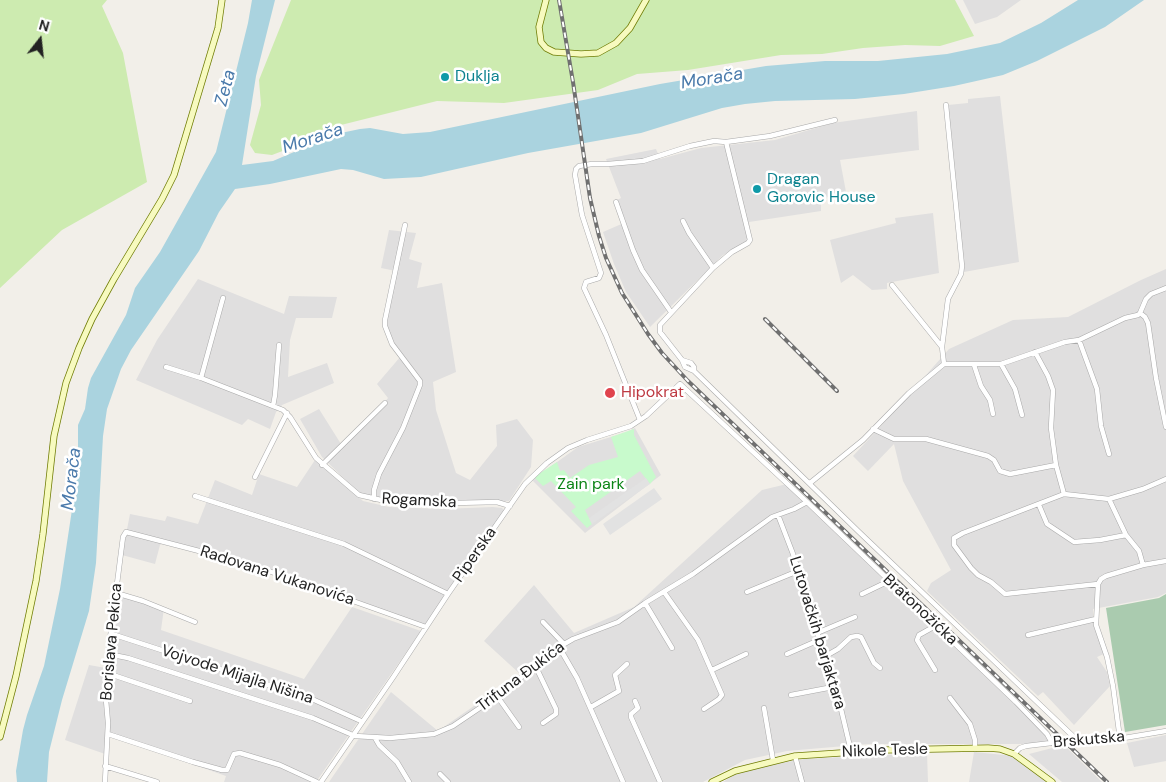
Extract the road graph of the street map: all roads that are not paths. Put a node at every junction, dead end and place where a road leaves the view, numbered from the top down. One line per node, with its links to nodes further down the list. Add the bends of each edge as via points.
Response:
1 (222, 0): 97 (main road, via 216,33 174,175 92,319 66,383 53,444 36,581)
2 (546, 0): 3 (main road, via 539,27 541,42 554,52 581,54 602,51 616,44)
3 (646, 0)
4 (946, 105): 18 (street, via 962,266 948,298)
5 (835, 120): 6 (street, via 770,136)
6 (726, 142): 10 (street, via 750,240); 30 (street, via 690,146 643,161 592,164 576,169 582,215 601,273 599,278 586,282 584,288)
7 (616, 202): 14 (street, via 642,270)
8 (683, 221): 10 (street)
9 (404, 225): 41 (street, via 385,326 392,344 420,385 377,479)
10 (713, 268): 14 (street)
11 (892, 285): 18 (street)
12 (1166, 288): 15 (street, via 1151,294)
13 (223, 298): 24 (street)
14 (671, 312): 38 (street, via 660,325 663,338)
15 (1140, 313): 16 (street); 31 (street, via 1148,323)
16 (1079, 340): 19 (street); 33 (street, via 1097,389 1101,426)
17 (279, 345): 26 (street)
18 (942, 347): 20 (street)
19 (1035, 352): 21 (street); 35 (street, via 1053,390 1051,428)
20 (944, 364): 22 (street); 32 (street, via 908,393)
21 (1001, 364): 22 (street); 29 (street, via 1015,389)
22 (974, 365): 28 (street)
23 (166, 367): 24 (street, Rogamska)
24 (202, 378): 26 (street, Rogamska)
25 (385, 403): 34 (street)
26 (273, 406): 27 (street, Rogamska)
27 (287, 414): 34 (street, Rogamska); 36 (street)
28 (993, 414)
29 (1022, 415)
30 (640, 420): 43 (street, Piperska, via 681,382); 45 (street, Piperska, via 631,426 579,442 564,451 530,478)
31 (1166, 427)
32 (873, 430): 35 (street, via 894,439 926,440 988,456 1000,471 1010,474); 38 (street)
33 (1109, 454)
34 (322, 465): 41 (street, Rogamska, via 356,494)
35 (1056, 465): 39 (street)
36 (255, 477)
37 (1166, 479): 42 (street)
38 (810, 483): 100 (street)
39 (1064, 494): 42 (street); 44 (street)
40 (195, 496): 57 (street, via 344,544)
41 (374, 499): 45 (street, Rogamska, via 412,504 497,502)
42 (1109, 499): 48 (street)
43 (807, 502): 46 (street); 52 (street, Bratonožićka)
44 (1039, 505): 48 (street, via 1047,524 1071,541); 53 (street, via 955,536 954,546 978,575 1005,594)
45 (510, 506): 57 (street, Piperska)
46 (778, 515): 51 (street, Lutovačkih barjaktara); 54 (street, Trifuna Đukića)
47 (126, 532): 56 (street, Borislava Pekica); 65 (street, Radovana Vukanovića, via 249,564)
48 (1126, 535): 50 (street, via 1139,550)
49 (1166, 561): 50 (street)
50 (1143, 565): 53 (street, via 1104,577)
51 (798, 571): 55 (street); 66 (street, Lutovačkih barjaktara)
52 (889, 581): 58 (street); 64 (street, Bratonožićka)
53 (1098, 584): 61 (street)
54 (664, 592): 59 (street, Trifuna Đukića); 79 (street, via 698,640)
55 (747, 592)
56 (116, 593): 62 (street); 67 (street, Borislava Pekica)
57 (448, 594): 65 (street, Piperska)
58 (862, 594)
59 (645, 602): 70 (street, Trifuna Đukića, via 618,622); 71 (street)
60 (855, 618): 66 (street)
61 (1096, 619): 68 (street); 99 (street, via 1113,686)
62 (195, 622)
63 (543, 622): 70 (street)
64 (936, 625): 80 (street, via 919,635 918,640); 101 (street, Bratonožićka, via 1047,734)
65 (426, 627): 91 (street, Piperska)
66 (817, 633): 69 (street, Lutovačkih barjaktara)
67 (112, 634): 72 (street, Borislava Pekica); 91 (street, Vojvode Mijajla Nišina, via 312,699)
68 (1028, 635)
69 (819, 640): 74 (street); 75 (street, Lutovačkih barjaktara)
70 (562, 646): 77 (street, Trifuna Đukića); 88 (street)
71 (672, 648)
72 (108, 654): 81 (street, Borislava Pekica); 96 (street, Trifuna Đukića, via 313,718)
73 (746, 654): 79 (street)
74 (787, 654)
75 (824, 657): 78 (street, via 857,636 861,637); 82 (street, Lutovačkih barjaktara)
76 (627, 664): 88 (street, via 615,675 619,690)
77 (535, 665): 84 (street, Trifuna Đukića); 92 (street, via 556,709 556,714)
78 (880, 668)
79 (712, 670): 90 (street, via 722,695)
80 (935, 670)
81 (107, 673): 87 (street); 95 (street, Borislava Pekica)
82 (833, 687): 83 (street); 103 (street, Lutovačkih barjaktara)
83 (791, 695)
84 (497, 696): 93 (street); 98 (street, Trifuna Đukića, via 441,732)
85 (950, 698): 102 (street, via 970,724)
86 (635, 701): 116 (street, via 638,708 631,717)
87 (190, 702)
88 (591, 707): 115 (street)
89 (764, 708): 106 (street)
90 (704, 709)
91 (362, 721): 96 (street, Piperska)
92 (543, 723)
93 (519, 727)
94 (1166, 731): 99 (street, Brskutska)
95 (108, 734): 107 (street, Borislava Pekica); 111 (street, via 225,770 234,754 240,754 280,765)
96 (352, 735): 98 (street, Trifuna Đukića); 112 (street, Piperska)
97 (0, 737)
98 (375, 738): 113 (street)
99 (1120, 739): 100 (street, Brskutska, via 1100,742)
100 (1077, 740): 101 (street, Brskutska)
101 (1052, 743): 104 (street, Brskutska, via 1022,747)
102 (975, 748): 103 (main road, Nikole Tesle); 104 (main road, Nikole Tesle)
103 (852, 751): 105 (main road, Nikole Tesle)
104 (1014, 754): 119 (main road, Nikole Tesle)
105 (795, 756): 106 (main road, Nikole Tesle); 118 (street)
106 (772, 760): 117 (main road, Nikole Tesle)
107 (105, 766): 109 (street, Borislava Pekica); 110 (street)
108 (440, 774): 114 (street)
109 (105, 782)
110 (157, 782)
111 (316, 782)
112 (321, 782)
113 (409, 782)
114 (448, 782)
115 (623, 782)
116 (660, 782)
117 (712, 782)
118 (802, 782)
119 (1052, 782)

